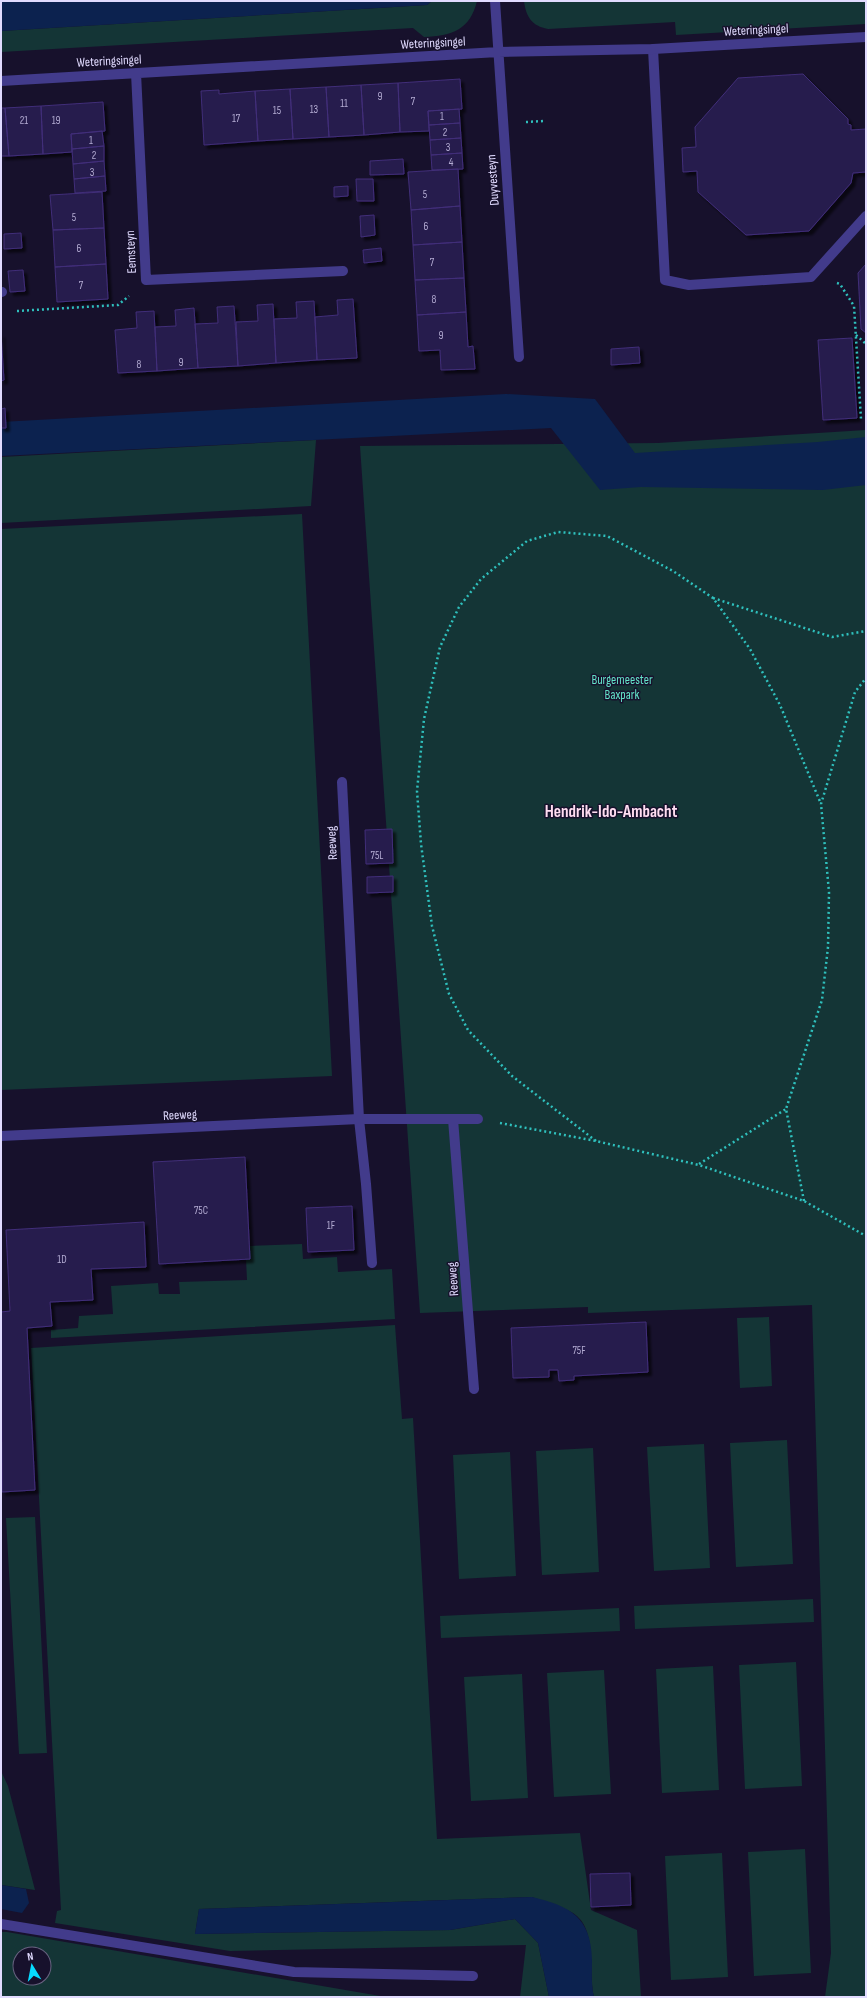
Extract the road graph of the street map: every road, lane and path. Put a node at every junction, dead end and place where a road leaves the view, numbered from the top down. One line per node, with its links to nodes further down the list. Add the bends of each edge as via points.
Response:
1 (495, 1): 4 (street, Duyvesteyn)
2 (866, 37): 3 (street, Weteringsingel)
3 (653, 49): 4 (street, Weteringsingel); 9 (street, via 665,280 689,285)
4 (498, 52): 5 (street, Weteringsingel); 14 (street, Duyvesteyn)
5 (136, 73): 6 (street, Weteringsingel); 10 (street, Eemsteyn)
6 (1, 80)
7 (866, 216): 9 (street)
8 (343, 271): 10 (street, Eemsteyn)
9 (811, 278): 12 (path, via 840,284 854,306)
10 (146, 280): 11 (path, via 118,305)
11 (9, 311)
12 (855, 334): 13 (path); 15 (path)
13 (866, 344)
14 (519, 357)
15 (861, 419)
16 (713, 598): 17 (path, via 832,637); 20 (path, via 750,649 780,705); 26 (path, via 673,570 606,536 558,532 527,541 481,579 459,607 440,648 424,719 418,791 421,844 432,926 449,994 468,1030 512,1076)
17 (866, 631)
18 (866, 678): 20 (path, via 855,692)
19 (342, 782): 22 (street, Reeweg)
20 (821, 804): 21 (path, via 829,892 828,947 822,1000)
21 (786, 1109): 27 (path); 28 (path)
22 (359, 1119): 23 (street, Reeweg); 25 (street, Reeweg); 30 (street, Reeweg)
23 (454, 1119): 24 (street, Reeweg); 31 (street, Reeweg)
24 (478, 1119): 26 (path)
25 (1, 1136)
26 (596, 1141): 27 (path)
27 (699, 1165): 28 (path)
28 (804, 1201): 29 (path)
29 (866, 1236)
30 (372, 1263)
31 (474, 1389)
32 (1, 1924): 33 (street, via 294,1972)
33 (473, 1976)

